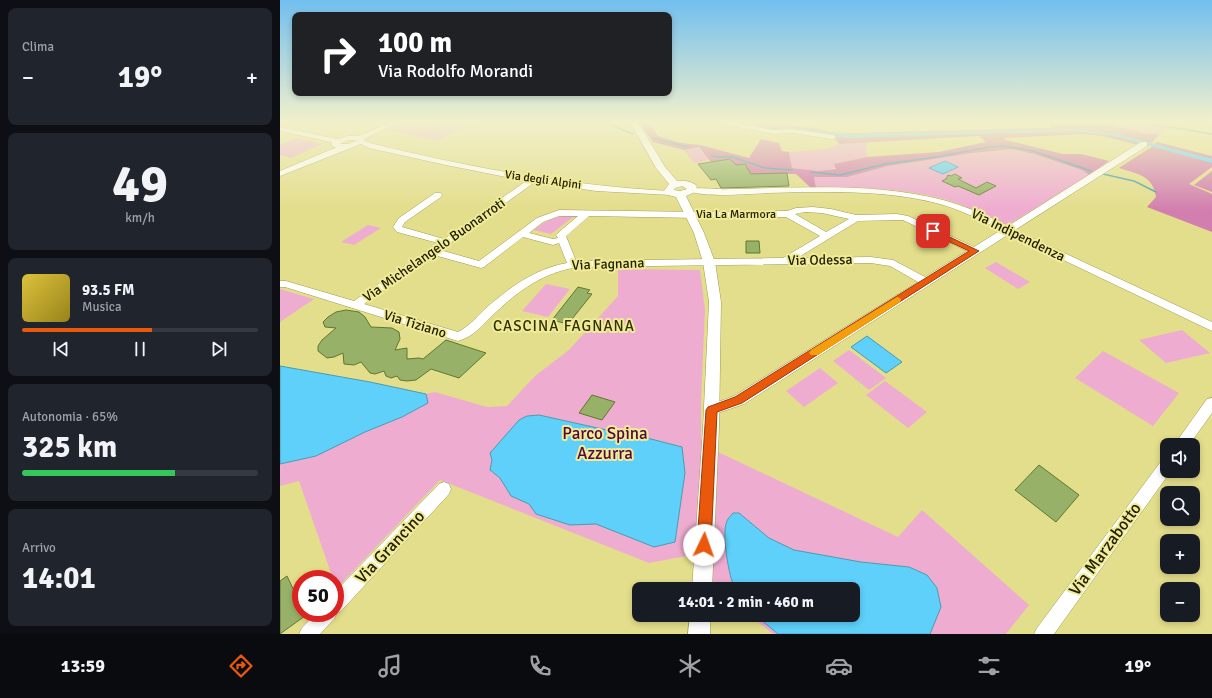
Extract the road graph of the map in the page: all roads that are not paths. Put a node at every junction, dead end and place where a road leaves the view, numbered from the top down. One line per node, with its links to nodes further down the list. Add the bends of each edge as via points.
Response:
1 (323, 152): 6 (street)
2 (326, 152): 7 (street)
3 (398, 152): 8 (street, Via degli Alpini)
4 (652, 152): 9 (main road)
5 (1132, 152): 16 (street)
6 (280, 170)
7 (280, 174)
8 (533, 180): 9 (street, Via degli Alpini, via 645,190); 20 (street, Via Michelangelo Buonarroti)
9 (674, 189): 10 (main road, via 688,193); 13 (main road)
10 (692, 190): 16 (street, Via Indipendenza, via 859,189 896,192 953,205)
11 (438, 195): 20 (street, via 402,220 397,227)
12 (587, 213): 13 (street, Via La Marmora); 17 (street, Via La Marmora, via 559,213 548,216); 19 (street, via 563,232)
13 (689, 214): 14 (street, Via La Marmora); 24 (main road)
14 (788, 214): 15 (street, via 800,210 819,210); 18 (street, Via La Marmora)
15 (856, 218): 18 (street); 22 (street, via 901,217)
16 (1008, 230): 22 (street); 29 (street, Via Indipendenza)
17 (522, 234): 19 (street, via 553,242); 21 (street, via 481,265)
18 (826, 236): 23 (street)
19 (562, 240): 25 (street)
20 (445, 242): 21 (street, Via Michelangelo Buonarroti)
21 (431, 251): 28 (street, Via Michelangelo Buonarroti)
22 (975, 251): 26 (street)
23 (787, 260): 24 (street, Via Odessa); 26 (street, Via Odessa, via 879,260 893,263)
24 (709, 262): 25 (street, Via Fagnana); 32 (main road, via 715,302)
25 (572, 264): 30 (street, Via Fagnana, via 527,280 470,330)
26 (926, 282): 32 (street, via 739,400)
27 (280, 284): 28 (street, Via Tiziano)
28 (355, 306): 30 (street, Via Tiziano)
29 (1212, 327)
30 (458, 337)
31 (1212, 404): 33 (street)
32 (712, 410): 36 (main road)
33 (1187, 438)
34 (1160, 475): 42 (street, Via Marzabotto)
35 (444, 489): 37 (street, Via Grancino)
36 (702, 582)
37 (344, 595)
38 (319, 622): 40 (street)
39 (700, 622): 41 (main road)
40 (308, 634)
41 (699, 634)
42 (1043, 634)

